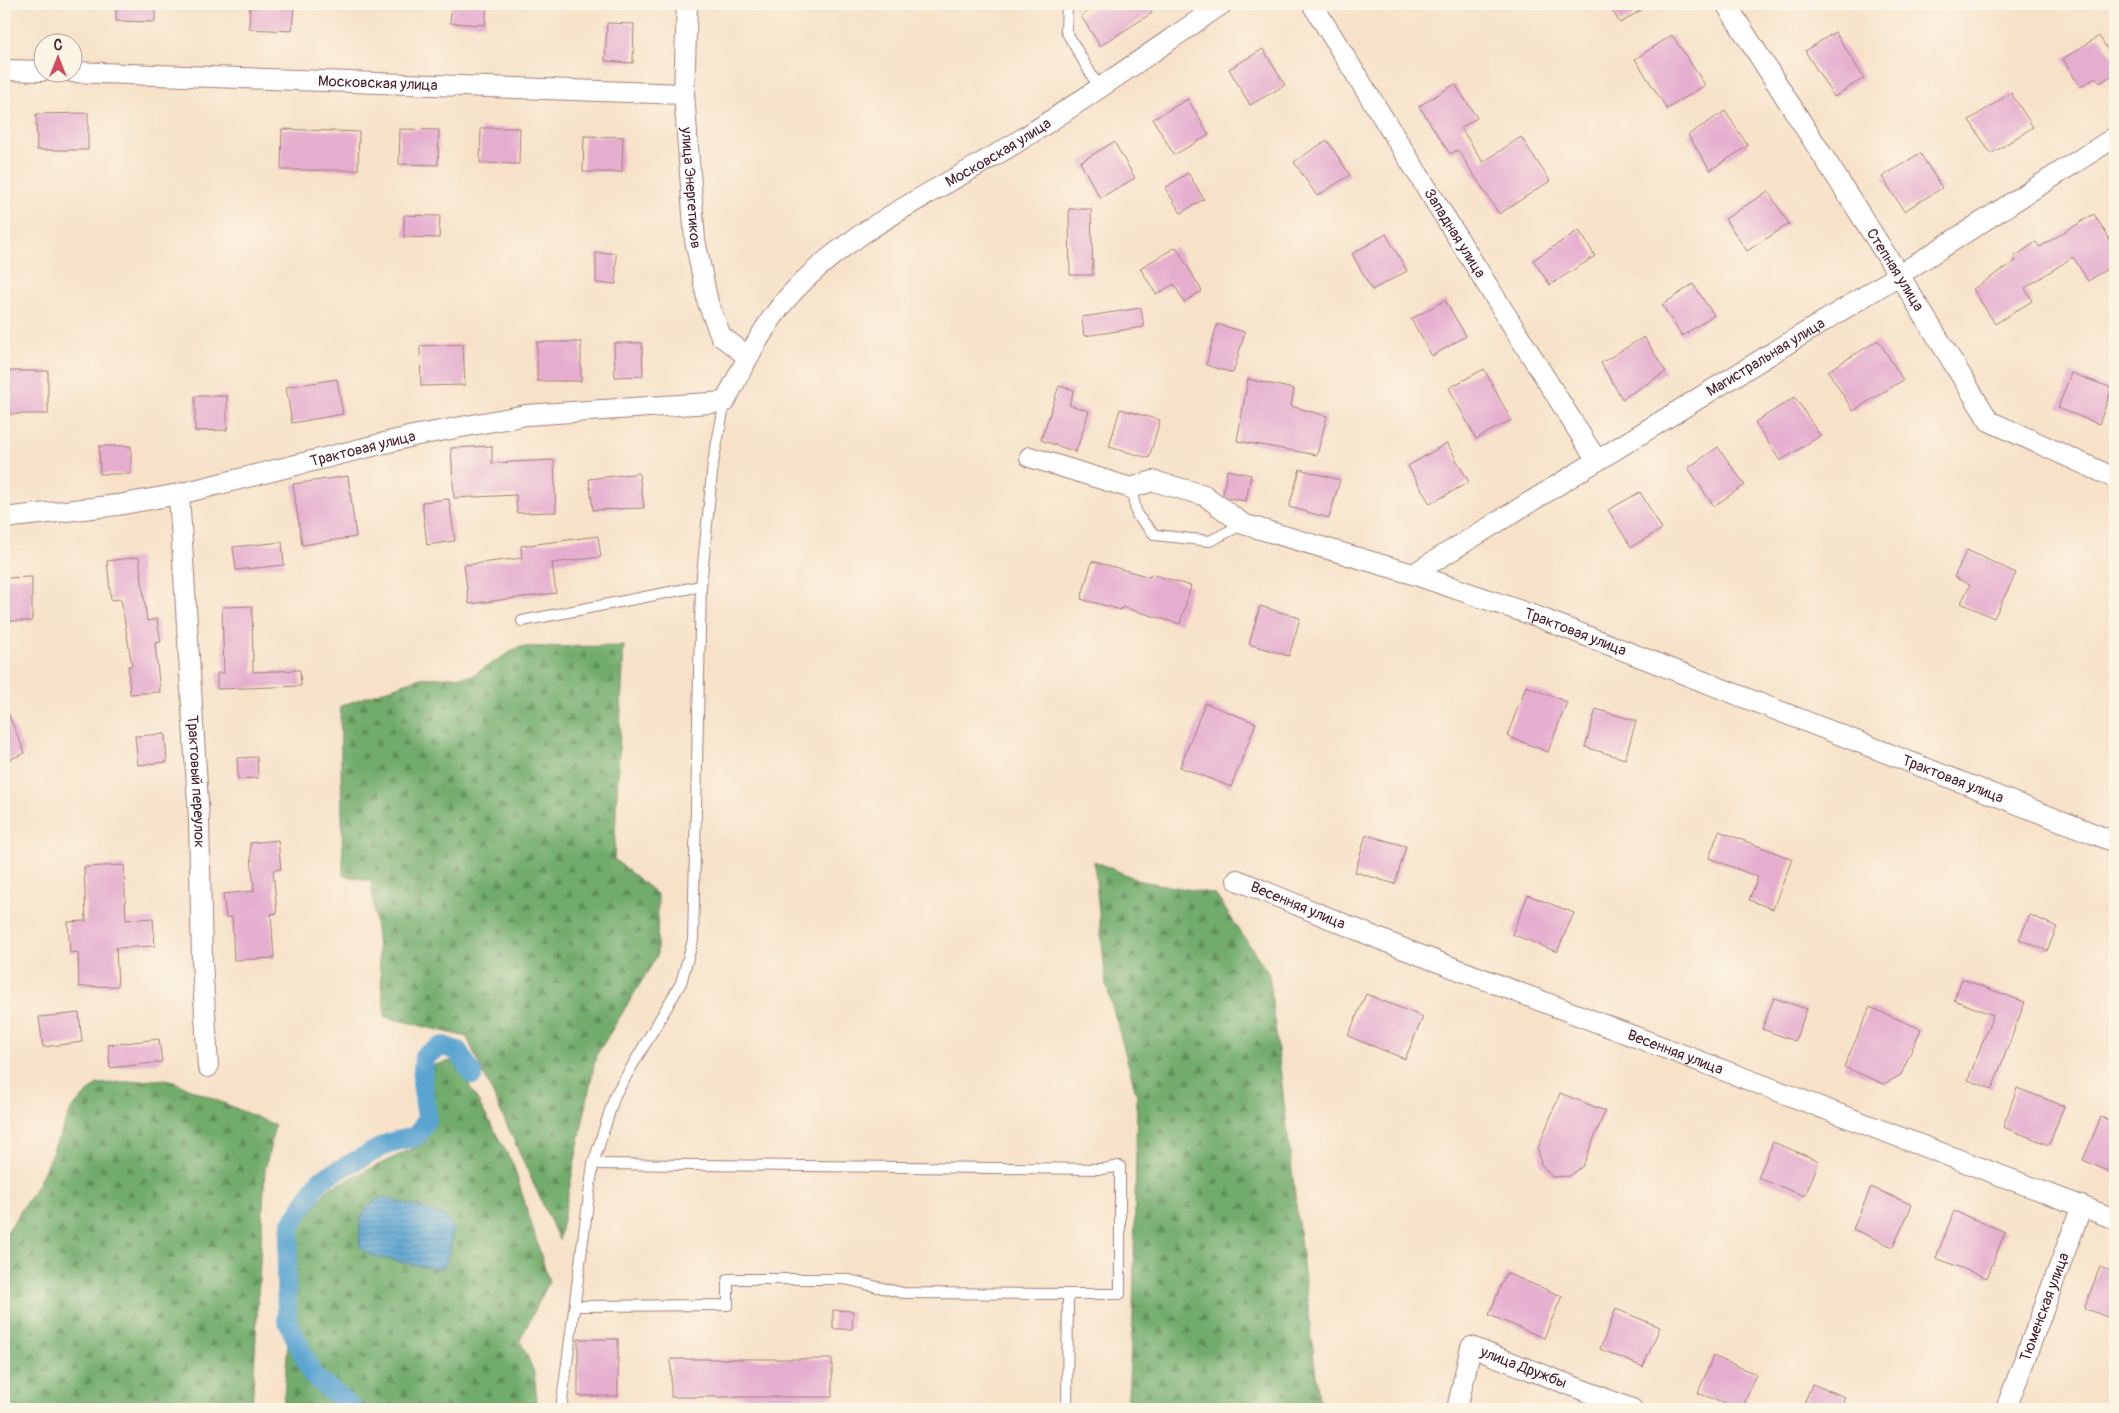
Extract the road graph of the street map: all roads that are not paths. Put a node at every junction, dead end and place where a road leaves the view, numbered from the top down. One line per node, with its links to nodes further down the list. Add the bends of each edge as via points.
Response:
1 (688, 4): 10 (street, улица Энергетиков)
2 (1067, 4): 9 (lane, via 1066,31)
3 (1222, 4): 9 (street, Московская улица)
4 (1312, 4): 16 (street, Западная улица)
5 (1726, 4): 12 (street, Степная улица)
6 (4, 70): 7 (street)
7 (32, 71)
8 (82, 72): 10 (street, Московская улица)
9 (1099, 88): 13 (street, Московская улица, via 861,235 818,269 781,306)
10 (684, 94): 13 (street, улица Энергетиков, via 695,240 708,303 721,336)
11 (2115, 137): 12 (street, Магистральная улица)
12 (1900, 275): 16 (street, Магистральная улица); 17 (street, Степная улица, via 1989,421)
13 (747, 356): 14 (street, Московская улица)
14 (725, 402): 19 (street, Трактовая улица, via 526,415 414,436); 23 (lane, via 713,463)
15 (1030, 457): 18 (street)
16 (1597, 461): 22 (street, Магистральная улица)
17 (2115, 478)
18 (1131, 488): 21 (street, Трактовая улица, via 1153,481 1204,495); 21 (lane, via 1137,515 1155,535 1210,541)
19 (179, 494): 20 (street, Трактовая улица, via 118,505); 27 (street, Трактовый переулок, via 199,820)
20 (4, 518)
21 (1243, 524): 22 (street, Трактовая улица)
22 (1412, 574): 25 (street, Трактовая улица, via 1538,617)
23 (701, 586): 24 (lane); 28 (lane, via 693,940 681,983 616,1096)
24 (522, 621)
25 (2115, 842)
26 (1237, 880): 29 (street, Весенняя улица, via 1413,952)
27 (208, 1068)
28 (593, 1164): 31 (lane, via 1103,1169 1120,1166 1120,1294); 32 (lane)
29 (2082, 1206): 30 (street, Весенняя улица); 37 (street, Тюменская улица)
30 (2115, 1219)
31 (1068, 1294): 32 (lane, via 902,1293 845,1279 728,1279 728,1306); 34 (lane)
32 (574, 1306): 33 (lane)
33 (561, 1409)
34 (1067, 1409)
35 (1457, 1409): 36 (street, улица Дружбы, via 1471,1347)
36 (1632, 1409)
37 (2006, 1409)

